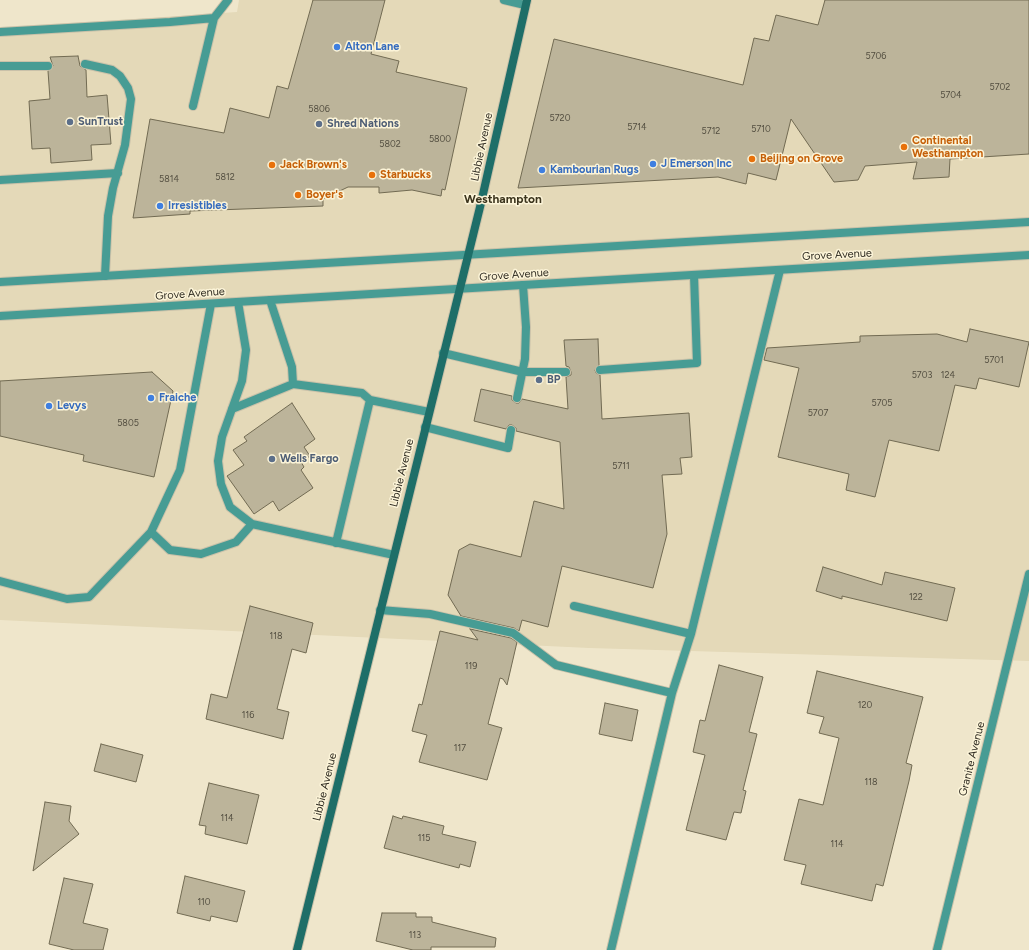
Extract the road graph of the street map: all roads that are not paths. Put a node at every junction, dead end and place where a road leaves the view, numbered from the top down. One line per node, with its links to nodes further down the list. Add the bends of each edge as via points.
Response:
1 (228, 0): 4 (street)
2 (504, 0): 3 (street)
3 (526, 2): 13 (main road, Libbie Avenue)
4 (214, 18): 5 (street); 9 (street)
5 (0, 32)
6 (85, 64): 10 (street, via 112,70 128,88 131,99 130,120)
7 (0, 66): 8 (street)
8 (48, 66)
9 (193, 106)
10 (118, 173): 11 (street); 17 (street, via 108,216)
11 (0, 180)
12 (1029, 222): 13 (street, Grove Avenue)
13 (468, 254): 17 (street, Grove Avenue); 20 (main road, Libbie Avenue)
14 (1029, 255): 15 (street, Grove Avenue)
15 (780, 270): 16 (street, Grove Avenue); 44 (street)
16 (694, 275): 19 (street, Grove Avenue); 26 (street, via 697,363)
17 (105, 276): 18 (street, Grove Avenue)
18 (0, 282)
19 (523, 285): 20 (street, Grove Avenue); 27 (street, via 526,327)
20 (460, 289): 21 (street, Grove Avenue); 25 (main road, Libbie Avenue)
21 (270, 300): 22 (street, Grove Avenue); 29 (street, via 292,367)
22 (238, 302): 23 (street, Grove Avenue); 32 (street, via 246,350 242,381)
23 (211, 304): 24 (street, Grove Avenue); 37 (street, via 180,470)
24 (0, 316)
25 (443, 353): 27 (street); 33 (main road, Libbie Avenue)
26 (600, 370)
27 (523, 372): 28 (street); 30 (street)
28 (566, 372)
29 (293, 384): 31 (street, via 362,393); 32 (street)
30 (518, 398)
31 (370, 400): 33 (street); 38 (street)
32 (232, 409): 36 (street, via 222,437 218,461 221,484 230,507)
33 (429, 412): 34 (main road, Libbie Avenue)
34 (425, 428): 35 (street, via 508,448); 39 (main road, Libbie Avenue)
35 (511, 430)
36 (252, 524): 37 (street, via 236,542 201,554 170,550); 38 (street)
37 (151, 532): 41 (street, via 88,596 67,598)
38 (336, 542): 39 (street)
39 (394, 555): 43 (main road, Libbie Avenue)
40 (1029, 574): 48 (street, Granite Avenue)
41 (0, 581)
42 (574, 606): 44 (street)
43 (380, 610): 45 (street, via 430,614 513,633 556,665); 46 (main road, Libbie Avenue)
44 (691, 634): 45 (street)
45 (672, 693): 47 (street)
46 (297, 950)
47 (611, 950)
48 (937, 950)

